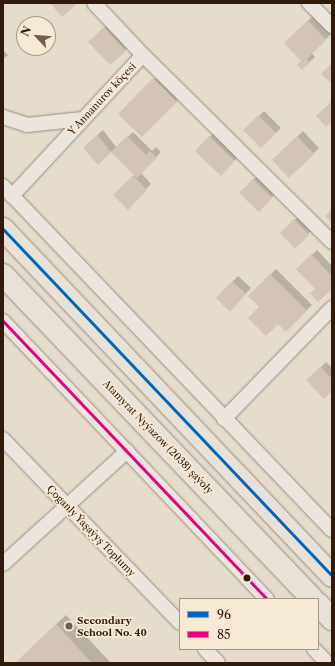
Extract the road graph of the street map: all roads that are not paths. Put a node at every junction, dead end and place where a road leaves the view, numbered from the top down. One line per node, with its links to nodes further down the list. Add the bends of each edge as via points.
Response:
1 (94, 3): 4 (street, Y Annanurov köçesi)
2 (309, 3): 3 (street)
3 (332, 26)
4 (143, 55): 6 (street, Y Annanurov köçesi); 9 (street)
5 (3, 117): 6 (street, via 28,125)
6 (83, 119): 7 (street, Y Annanurov köçesi)
7 (8, 191): 13 (street)
8 (3, 229): 19 (main road)
9 (332, 242)
10 (3, 275): 21 (main road, Atamyrat Nyýazow (2038) şaýoly)
11 (332, 308): 13 (street)
12 (3, 321): 15 (street)
13 (224, 419): 17 (street)
14 (3, 439): 16 (street, Çoganly Ýaşaýyş Toplumy)
15 (127, 452): 16 (street); 20 (street)
16 (67, 506): 18 (street); 24 (street, Çoganly Ýaşaýyş Toplumy)
17 (332, 530)
18 (3, 564)
19 (332, 576)
20 (266, 598)
21 (312, 598)
22 (319, 605): 23 (main road)
23 (332, 619)
24 (179, 622)
25 (206, 650): 27 (street)
26 (315, 650): 28 (street)
27 (218, 663)
28 (327, 663)

